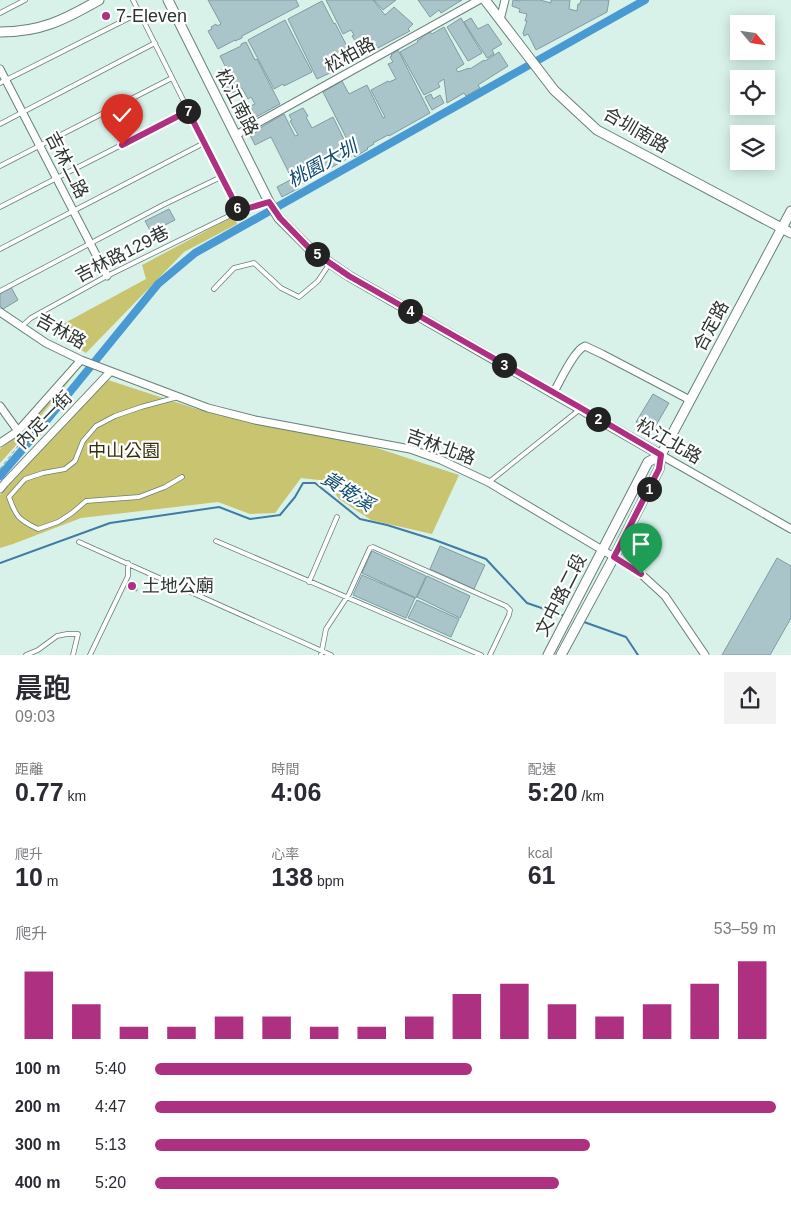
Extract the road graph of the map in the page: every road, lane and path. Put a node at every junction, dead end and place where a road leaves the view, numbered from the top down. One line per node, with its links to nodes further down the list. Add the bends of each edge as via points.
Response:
1 (25, 0): 9 (lane)
2 (98, 0): 11 (street, via 44,27)
3 (133, 0): 8 (lane)
4 (168, 0): 19 (street, 松江南路)
5 (479, 0): 19 (street, 松柏路)
6 (485, 0): 10 (street, 合圳南路)
7 (505, 0): 10 (street)
8 (139, 12): 12 (lane); 15 (lane)
9 (0, 13)
10 (500, 20): 31 (street, 合圳南路, via 554,90 597,130)
11 (0, 32)
12 (154, 43): 14 (lane); 17 (lane)
13 (0, 69): 15 (street, 吉林二路)
14 (172, 78): 16 (lane); 21 (lane)
15 (3, 81): 17 (street, 吉林二路)
16 (188, 111): 20 (lane); 24 (lane)
17 (23, 113): 18 (lane); 21 (street, 吉林二路)
18 (0, 124)
19 (236, 136): 25 (street, 松江南路)
20 (204, 143): 23 (lane); 27 (lane)
21 (40, 145): 22 (lane); 24 (street, 吉林二路)
22 (0, 166)
23 (221, 177): 28 (lane); 33 (lane)
24 (57, 178): 26 (lane); 27 (street, 吉林二路)
25 (270, 203): 28 (lane, 吉林路129巷); 30 (street, 松江南路)
26 (0, 207)
27 (73, 210): 33 (street, 吉林二路); 34 (lane)
28 (239, 211): 36 (lane, 吉林路129巷)
29 (791, 211): 31 (street, 合定路)
30 (280, 218): 35 (street, 松江北路, via 311,250)
31 (782, 228): 32 (street, 合圳南路); 45 (street, 合定路)
32 (791, 233)
33 (90, 243): 36 (street, 吉林二路); 38 (lane)
34 (0, 249)
35 (330, 263): 37 (lane, via 318,280 299,297 281,288 254,263 234,268); 43 (street, 松江北路)
36 (107, 276): 40 (lane, 吉林路129巷, via 31,318)
37 (214, 289)
38 (0, 291)
39 (0, 312): 40 (street, 吉林路)
40 (21, 327): 41 (street, 吉林路)
41 (84, 362): 42 (street, 吉林路); 48 (street)
42 (110, 372): 44 (street, 吉林北路); 53 (street, 內定一街)
43 (553, 394): 45 (street, via 576,354 585,346); 47 (street, 松江北路)
44 (178, 397): 51 (lane, via 115,416 96,426 83,441 75,461 65,469 25,479 10,497 14,511 23,522 38,529 58,522 86,502 139,497); 52 (street, 吉林北路, via 255,420 410,449)
45 (690, 400): 50 (street, 合定路)
46 (0, 406): 48 (street)
47 (581, 408): 50 (street, 松江北路); 52 (lane)
48 (18, 431): 49 (street)
49 (0, 443)
50 (661, 455): 55 (street, 松江北路); 58 (street, 合定路, via 648,462); 59 (street, 合定路, via 659,469)
51 (182, 477)
52 (488, 482): 58 (street, 吉林北路)
53 (0, 489)
54 (337, 517): 61 (lane)
55 (791, 529)
56 (216, 541): 61 (lane)
57 (79, 542): 60 (lane)
58 (602, 550): 59 (street, 吉林北路); 70 (street, 文中路二段)
59 (614, 557): 71 (street, 文中路二段); 72 (street, 吉林北路, via 641,574 664,596)
60 (128, 563): 63 (lane); 66 (lane, via 128,576)
61 (309, 582): 62 (lane)
62 (346, 598): 63 (lane, via 326,629); 68 (lane); 69 (lane, via 370,548 376,548 506,606 510,610 509,615)
63 (321, 653): 67 (lane)
64 (26, 655): 65 (lane, via 57,636 78,634)
65 (73, 655)
66 (90, 655)
67 (331, 655)
68 (481, 655)
69 (490, 655)
70 (548, 655)
71 (561, 655)
72 (705, 655)

